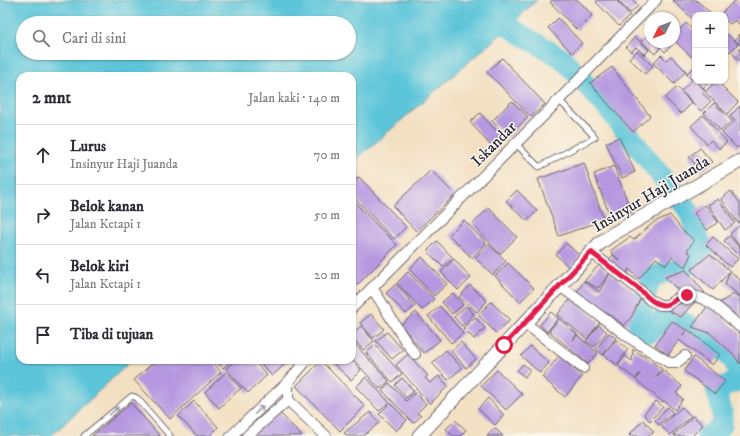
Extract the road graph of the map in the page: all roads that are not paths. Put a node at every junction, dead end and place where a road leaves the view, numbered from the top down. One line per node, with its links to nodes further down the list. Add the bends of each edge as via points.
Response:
1 (656, 0): 2 (street, Iskandar)
2 (559, 100): 3 (street, Iskandar); 3 (lane, via 595,137 540,167)
3 (516, 144): 7 (street, Iskandar)
4 (740, 161): 5 (street, Insinyur Haji Juanda, via 611,235)
5 (591, 252): 6 (street, Insinyur Haji Juanda); 10 (street, via 650,300 664,306 684,294 707,300)
6 (560, 286): 9 (street, Insinyur Haji Juanda); 12 (street, via 630,338 670,363 676,363)
7 (372, 288): 8 (street, Iskandar); 11 (street)
8 (356, 304)
9 (525, 322): 14 (street); 22 (street, Insinyur Haji Juanda)
10 (740, 327)
11 (415, 354)
12 (684, 356)
13 (304, 364): 15 (street)
14 (583, 368)
15 (288, 382): 16 (street); 19 (street, one-way to 15)
16 (288, 400): 20 (street); 21 (street)
17 (84, 436): 18 (lane, one-way to 18, via 132,396 137,398)
18 (170, 436)
19 (231, 436)
20 (247, 436)
21 (326, 436)
22 (419, 436)

